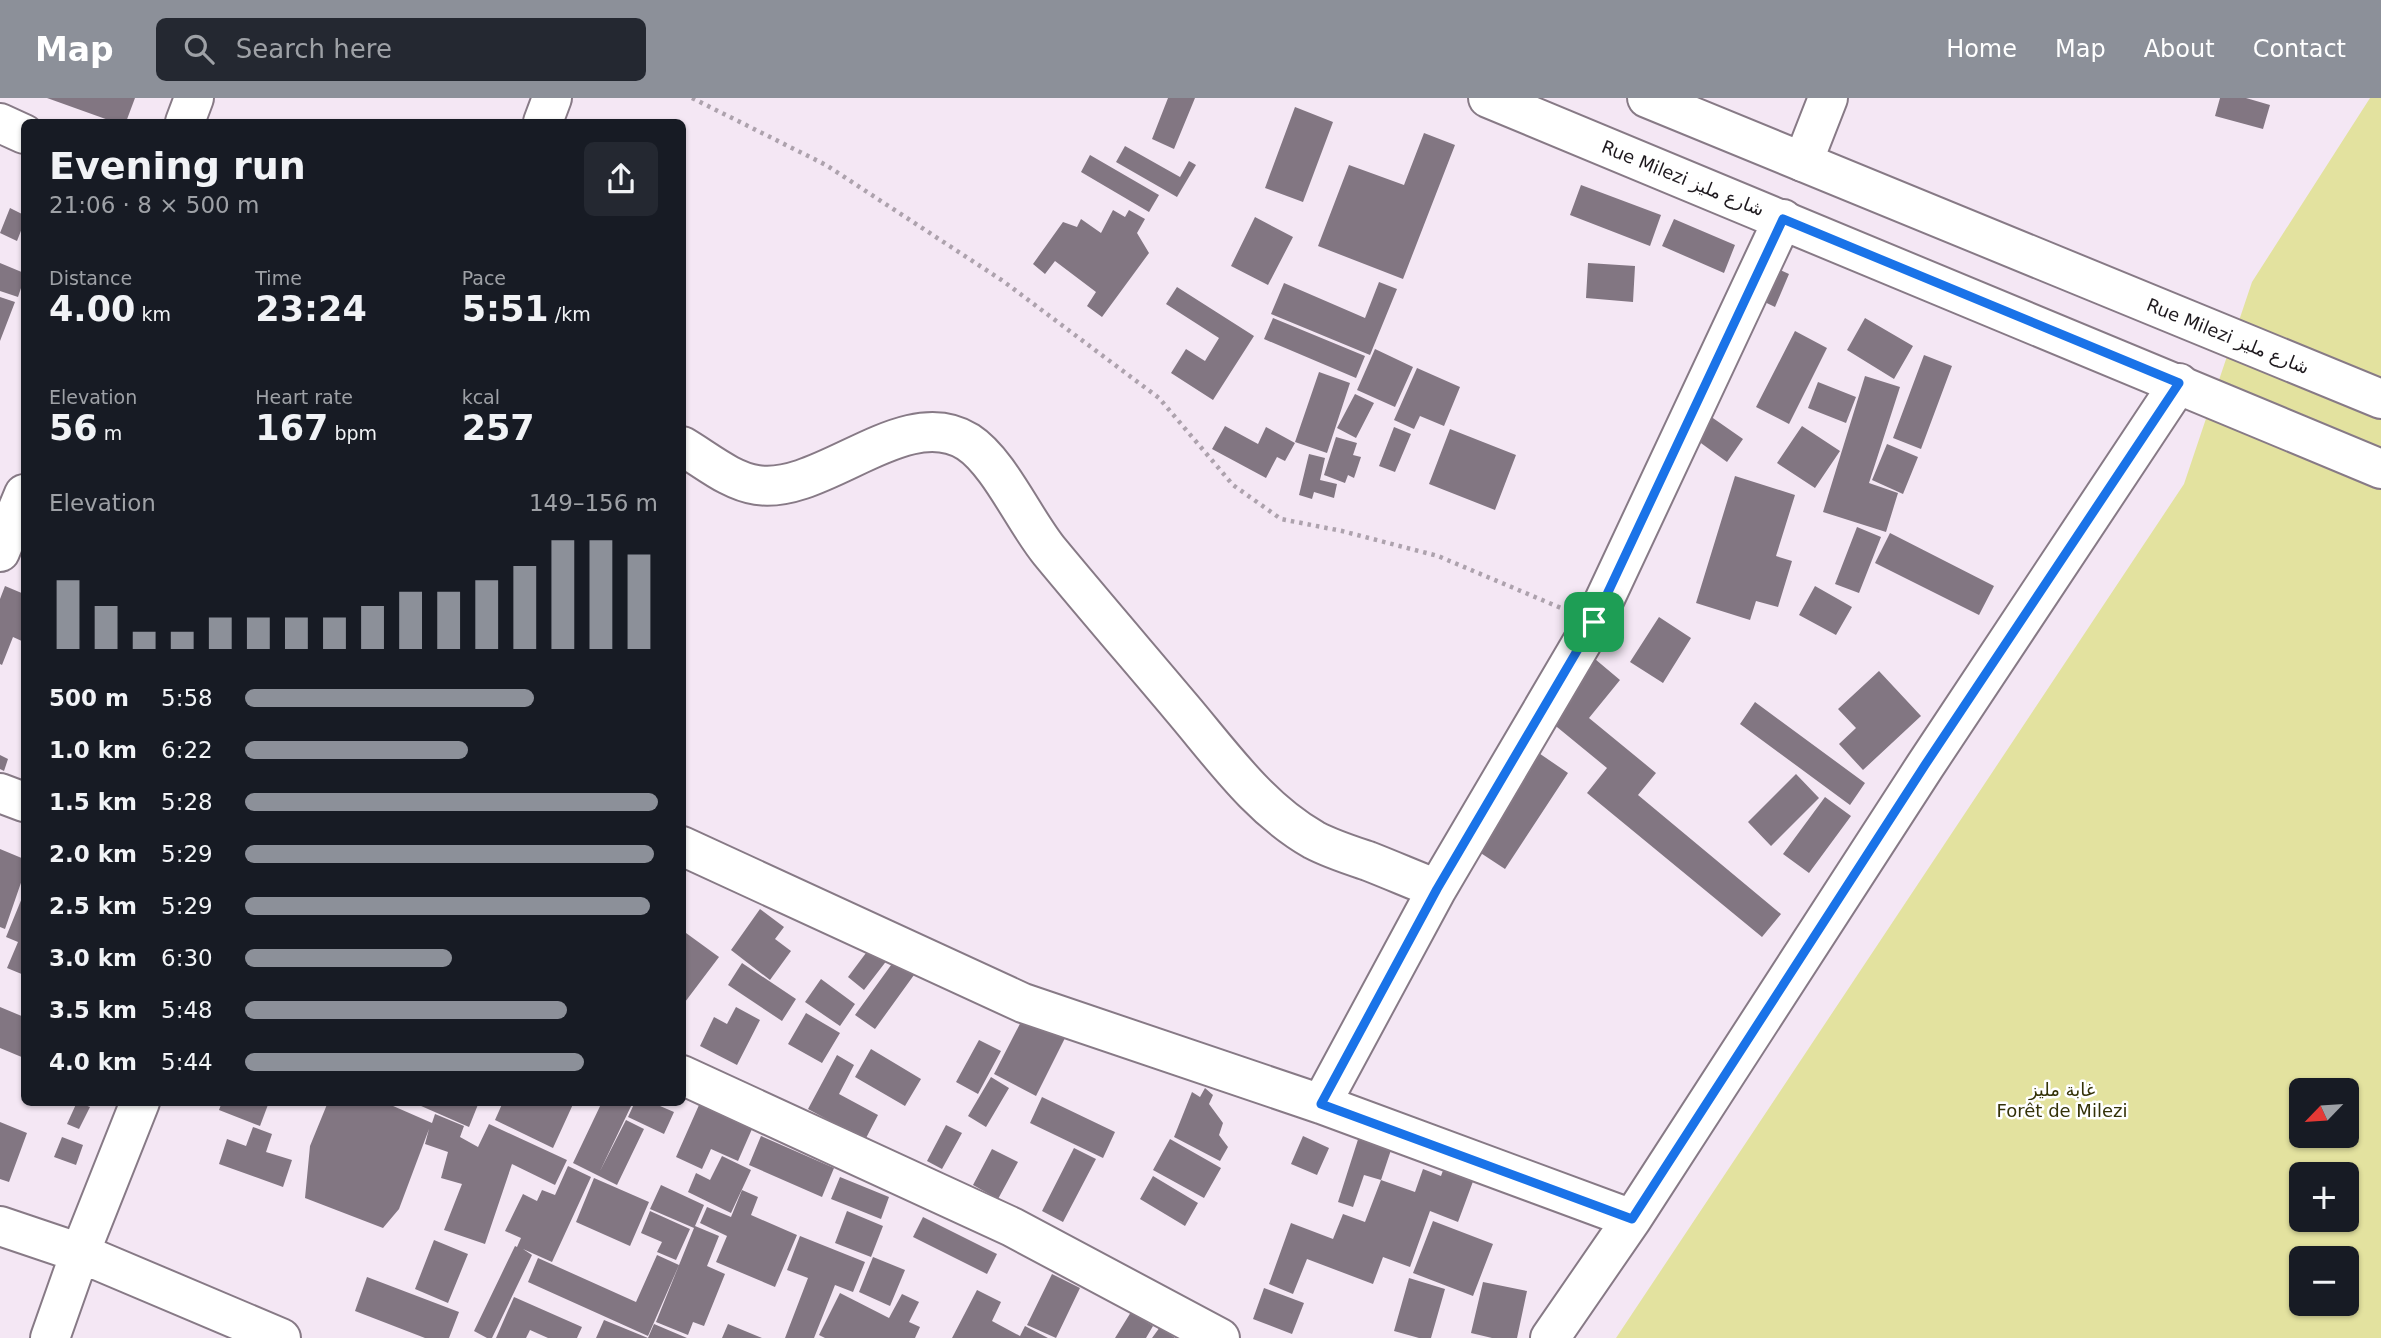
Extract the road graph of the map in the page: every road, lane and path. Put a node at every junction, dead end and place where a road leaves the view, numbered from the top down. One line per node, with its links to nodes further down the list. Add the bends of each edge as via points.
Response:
1 (194, 98): 7 (street)
2 (552, 98): 8 (street)
3 (692, 98): 17 (path, via 826,165 1003,281 1159,398 1233,485 1281,519 1438,556)
4 (1488, 98): 12 (street, Rue Milezi شارع مليز)
5 (1647, 98): 11 (street, Rue Milezi شارع مليز)
6 (1828, 98): 11 (street)
7 (187, 119)
8 (544, 119)
9 (0, 123): 10 (street)
10 (21, 133)
11 (1803, 162): 14 (street, Rue Milezi شارع مليز)
12 (1783, 219): 13 (street, Rue Milezi شارع مليز); 17 (street)
13 (2179, 383): 16 (street, Rue Milezi شارع مليز); 25 (street)
14 (2381, 399)
15 (686, 448): 21 (street, via 739,481 779,485 819,473 899,437 936,433 966,441 986,460 1038,537 1082,591 1264,804 1315,840)
16 (2381, 469)
17 (1594, 622): 21 (street)
18 (0, 793): 19 (street)
19 (21, 801)
20 (686, 848): 23 (street, via 1023,1003)
21 (1437, 889): 23 (street)
22 (686, 1078): 30 (street, via 1012,1227)
23 (1321, 1104): 25 (street)
24 (138, 1106): 27 (street)
25 (1632, 1219): 31 (street)
26 (0, 1226): 27 (street)
27 (80, 1253): 28 (street); 29 (street)
28 (50, 1338)
29 (281, 1338)
30 (1220, 1338)
31 (1550, 1338)

